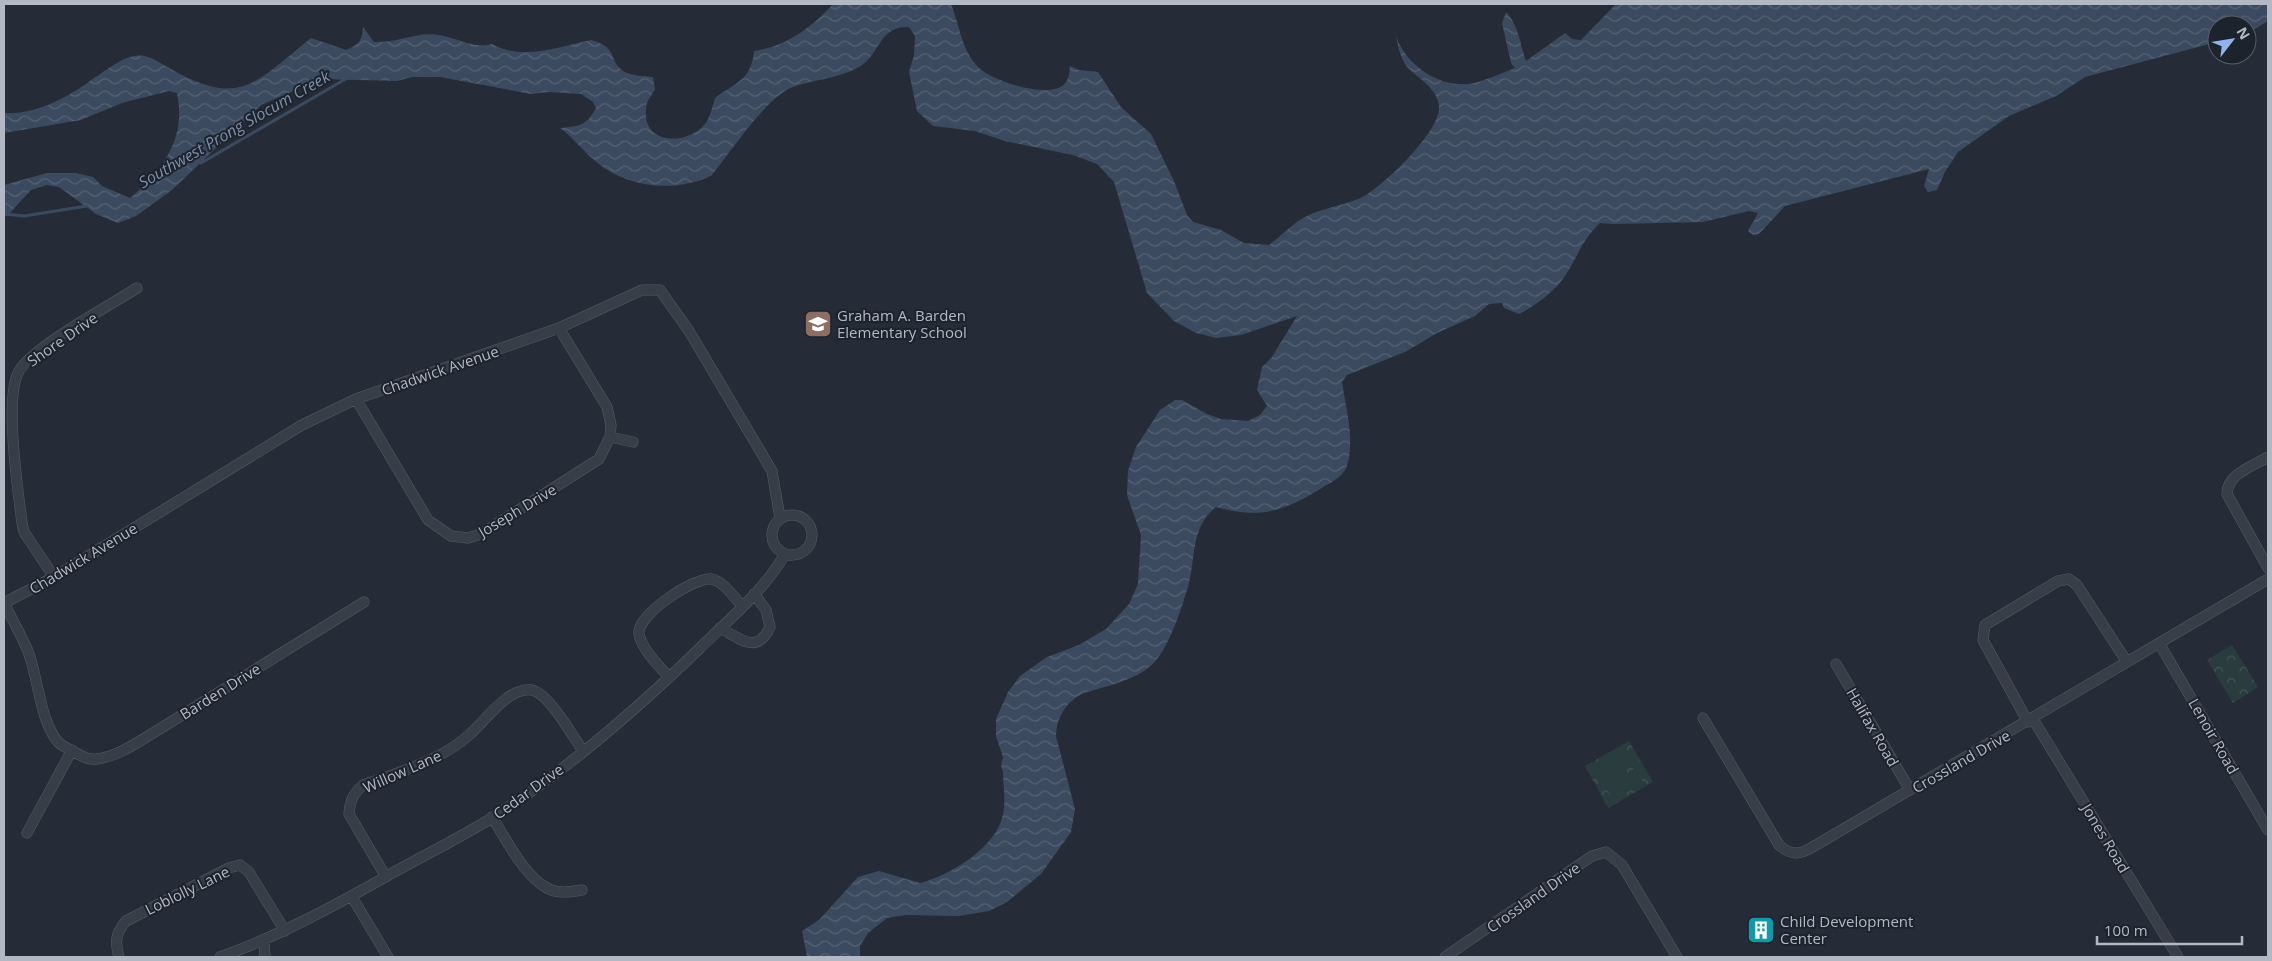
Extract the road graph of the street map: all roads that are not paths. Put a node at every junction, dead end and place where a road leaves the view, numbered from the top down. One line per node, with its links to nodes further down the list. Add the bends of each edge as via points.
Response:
1 (137, 288): 10 (street, Shore Drive, via 37,353 22,367 15,380 12,407 22,523 24,532)
2 (559, 328): 3 (street, Chadwick Avenue); 4 (street, via 607,407); 7 (street, Chadwick Avenue, via 642,290 660,290 689,331 772,471)
3 (356, 399): 4 (street, Joseph Drive, via 428,520 451,536 468,538 482,534 599,459); 10 (street, Chadwick Avenue, via 302,425)
4 (610, 437): 5 (street)
5 (633, 442)
6 (2268, 457): 9 (street, via 2234,477 2227,486 2227,494)
7 (780, 518): 8 (street, via 773,526 772,540); 8 (street, via 788,514 801,516 813,532 806,550)
8 (785, 554): 12 (street, Cedar Drive, via 775,572)
9 (2268, 568)
10 (54, 577): 14 (street, Chadwick Avenue)
11 (2268, 579): 17 (street, Crossland Drive)
12 (754, 594): 15 (street, Cedar Drive); 16 (street, via 766,610 770,627 766,635 750,644)
13 (364, 602): 23 (street, Barden Drive, via 129,747 94,759 87,759)
14 (4, 603): 23 (street, Barden Drive, via 28,652 53,733 58,742)
15 (742, 606): 16 (street, Cedar Drive); 20 (street, via 725,587 712,579 698,580 648,613 638,632 642,643)
16 (720, 628): 20 (street, Cedar Drive)
17 (2159, 643): 18 (street, Crossland Drive); 27 (street, Lenoir Road)
18 (2127, 662): 22 (street, Crossland Drive); 22 (street, Jones Road, via 2077,585 2069,579 2058,580 1985,625 1983,632 1982,640)
19 (1836, 664): 25 (street, Halifax Road)
20 (669, 678): 24 (street, Cedar Drive)
21 (1703, 718): 25 (street, Crossland Drive, via 1779,845 1791,853 1798,854 1811,848)
22 (2030, 720): 25 (street, Crossland Drive); 40 (street, Jones Road)
23 (72, 750): 28 (street)
24 (583, 751): 26 (street, Cedar Drive); 29 (street, Willow Lane, via 545,698 534,691 520,690 510,695 468,736 444,753 364,785 354,793 349,814)
25 (1910, 790)
26 (492, 817): 29 (street, Cedar Drive); 30 (street, via 532,877 548,889 564,893)
27 (2268, 830)
28 (27, 833)
29 (386, 877): 31 (street, Cedar Drive)
30 (582, 890)
31 (352, 897): 32 (street, Cedar Drive); 37 (street)
32 (285, 931): 33 (street, Cedar Drive); 34 (street, Loblolly Lane, via 249,872 240,865 126,921 118,930 115,941)
33 (264, 940): 35 (street, Cedar Drive); 36 (street)
34 (119, 957)
35 (220, 957)
36 (265, 957)
37 (388, 957)
38 (1445, 957): 39 (street, Crossland Drive, via 1592,856 1606,852 1622,864)
39 (1677, 957)
40 (2178, 957)

